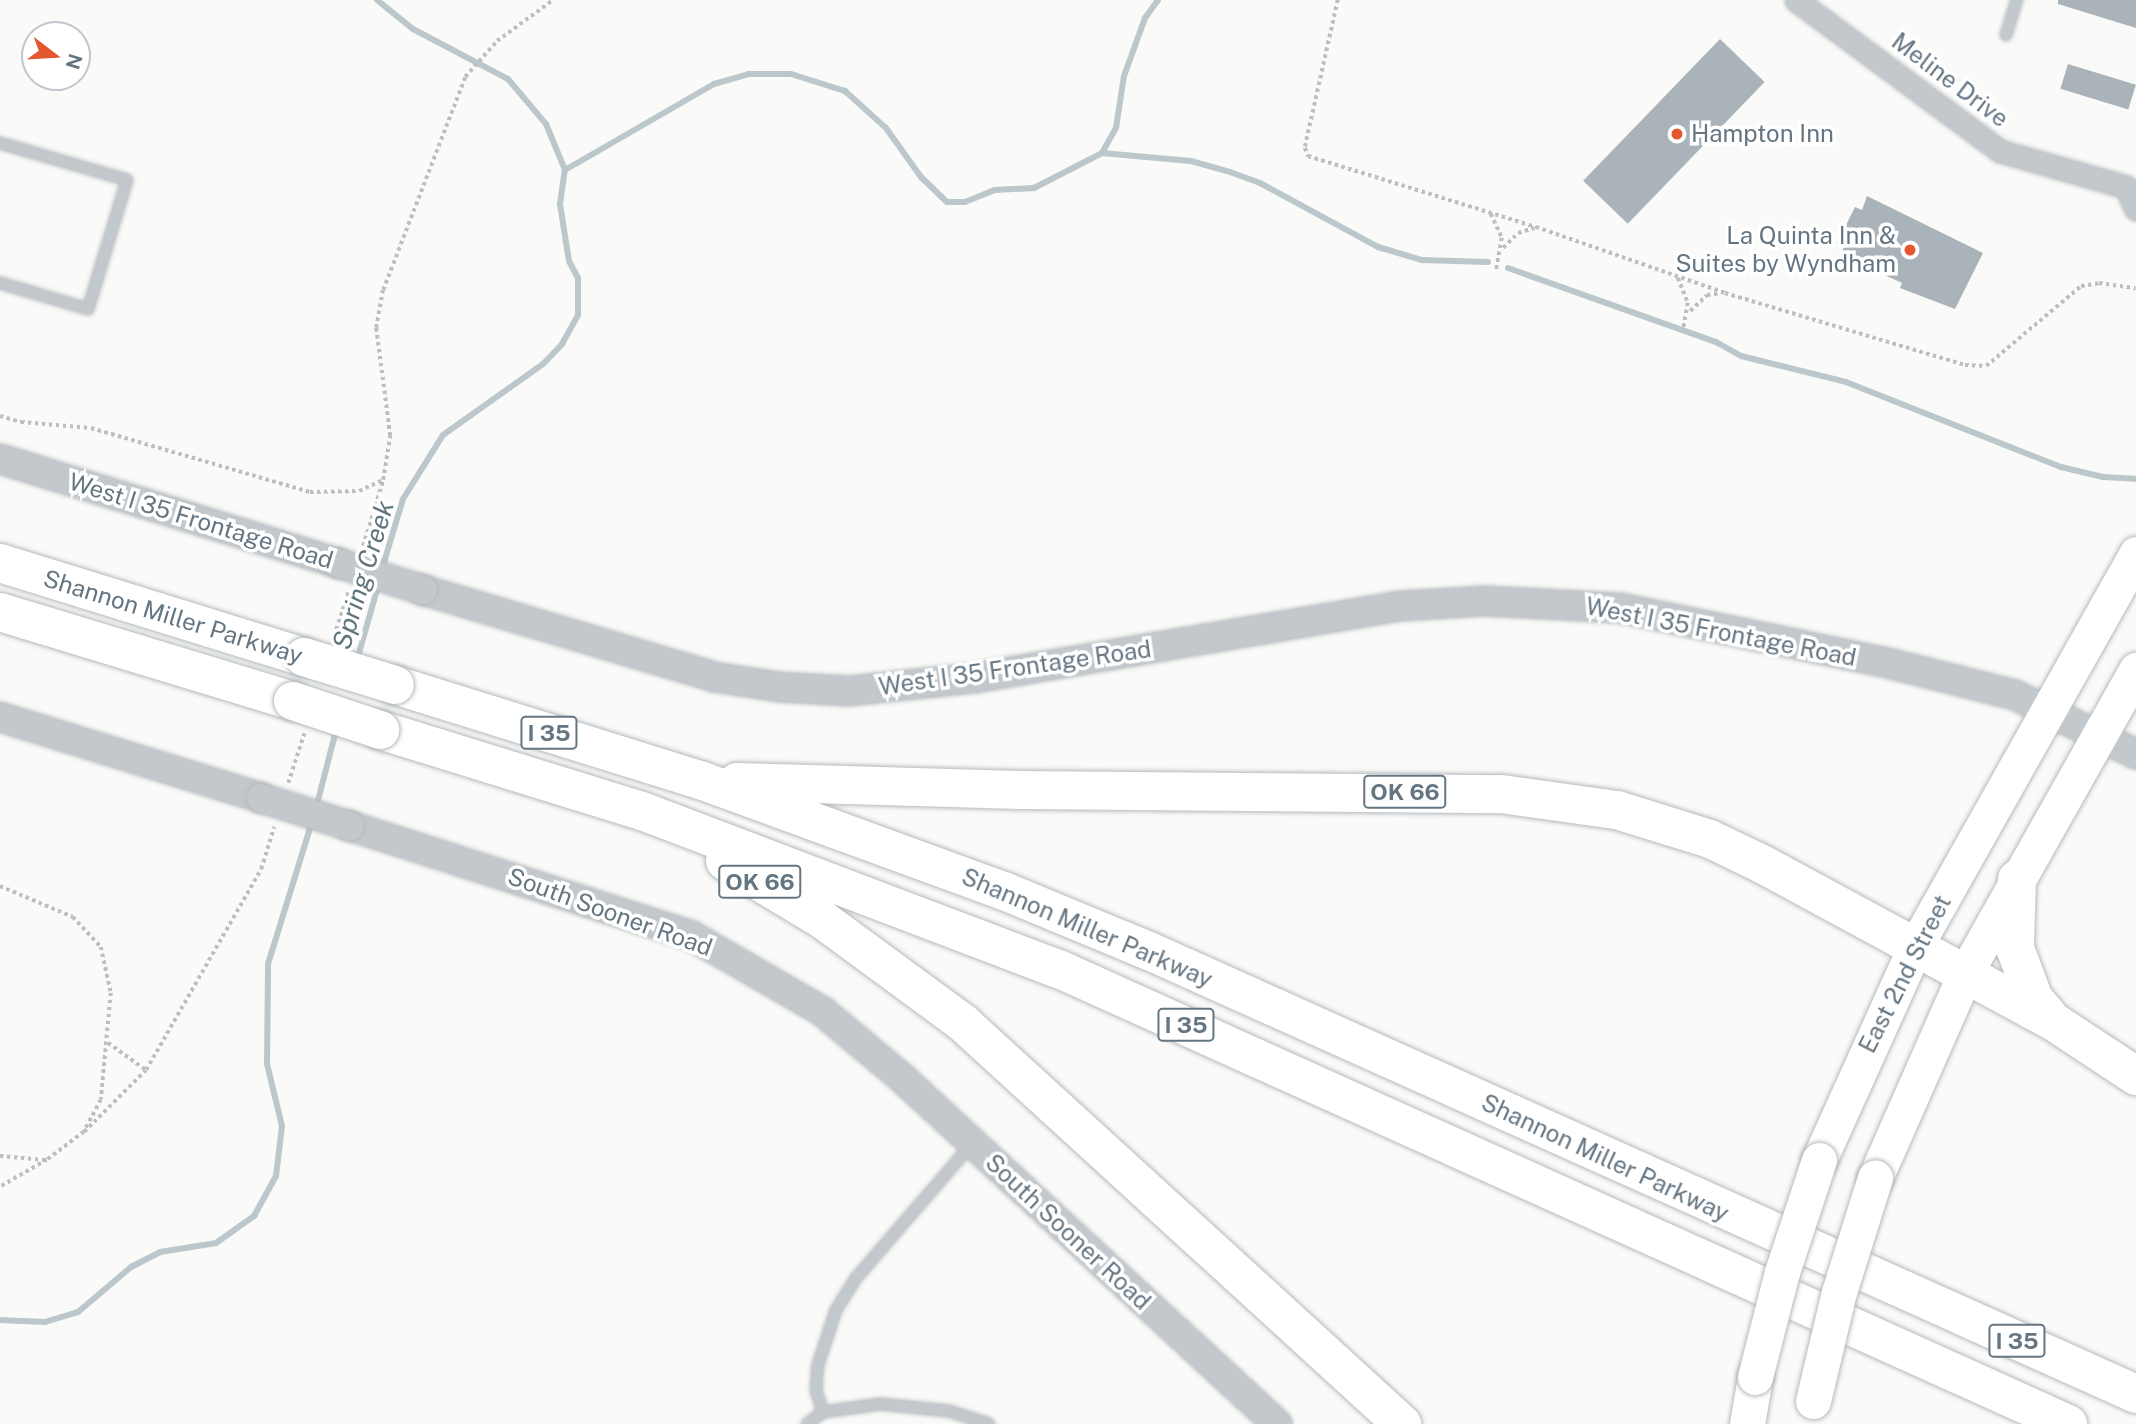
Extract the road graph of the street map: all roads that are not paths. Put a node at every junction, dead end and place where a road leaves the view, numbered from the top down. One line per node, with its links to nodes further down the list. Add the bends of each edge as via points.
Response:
1 (1796, 0): 5 (street, Meline Drive, via 2000,151)
2 (2017, 0): 3 (lane)
3 (2006, 35)
4 (0, 143): 7 (lane, via 127,180 88,309)
5 (2131, 183): 6 (street, Meline Drive, via 2128,200)
6 (2136, 209)
7 (0, 283)
8 (0, 458): 13 (street, West I 35 Frontage Road, bridge, via 654,662 779,687 913,687 1375,609 1485,601 1556,602 1666,616 1858,657 2015,695)
9 (2136, 554): 13 (main road, East 2nd Street)
10 (0, 563): 17 (highway, Shannon Miller Parkway / I 35, bridge)
11 (0, 612): 18 (highway, Shannon Miller Parkway / I 35, bridge)
12 (2136, 670): 15 (main road)
13 (2049, 709): 15 (street, West I 35 Frontage Road); 20 (main road, East 2nd Street)
14 (0, 718): 24 (street, South Sooner Road, bridge, via 631,914 740,961 822,1011)
15 (2101, 734): 16 (street); 19 (main road)
16 (2136, 754)
17 (703, 781): 20 (highway, OK 66, via 1020,790 1501,793 1565,800 1710,839); 25 (highway, Shannon Miller Parkway / I 35, via 1003,891 1149,951)
18 (642, 811): 31 (highway, OK 66, via 823,920 963,1023); 33 (highway, Shannon Miller Parkway / I 35, via 1059,970)
19 (2017, 879): 21 (main road); 22 (highway, via 2015,948 2034,999)
20 (1916, 945): 21 (highway, OK 66); 32 (main road, East 2nd Street, bridge, via 1819,1160 1782,1272)
21 (1966, 972): 22 (highway); 27 (main road, bridge, via 1875,1178 1839,1292)
22 (2051, 1020): 23 (highway)
23 (2136, 1076)
24 (972, 1144): 26 (lane, via 857,1277 836,1310 818,1366 817,1391); 30 (street, South Sooner Road)
25 (2136, 1394)
26 (823, 1412): 28 (lane); 29 (lane, via 903,1404 949,1411)
27 (1811, 1413)
28 (807, 1424)
29 (989, 1424)
30 (1277, 1424)
31 (1402, 1424)
32 (1747, 1424)
33 (2068, 1424)

